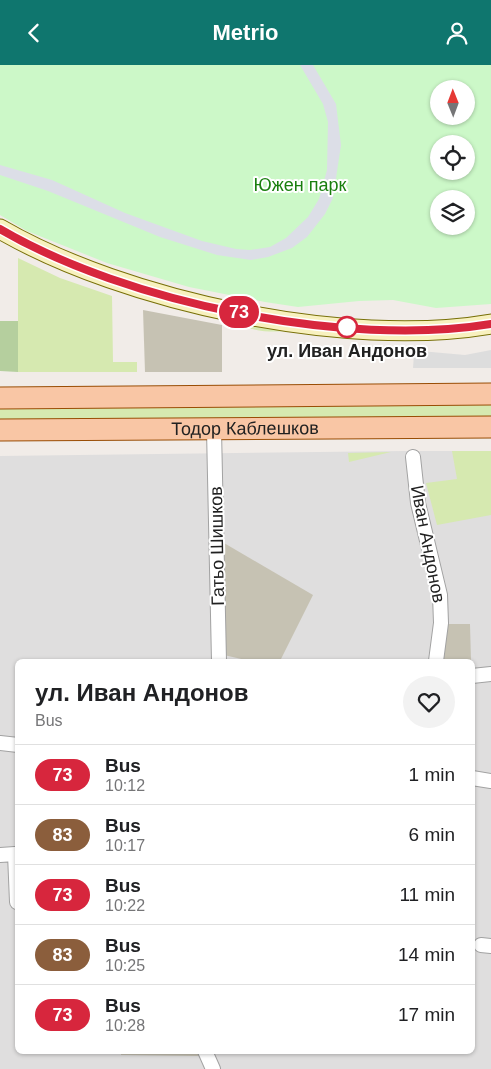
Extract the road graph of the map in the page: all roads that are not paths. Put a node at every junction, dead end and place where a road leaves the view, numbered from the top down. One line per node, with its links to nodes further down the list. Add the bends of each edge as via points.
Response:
1 (0, 229): 2 (main road, via 55,256 134,286 255,315 320,326 403,330 459,329)
2 (491, 324)
3 (491, 394): 4 (main road, Тодор Каблешков)
4 (0, 397)
5 (491, 427): 7 (main road, Тодор Каблешков)
6 (0, 430): 7 (main road, Тодор Каблешков)
7 (214, 430): 9 (street, Гатьо Шишков)
8 (413, 457): 10 (street, Иван Андонов, via 418,503 440,595 441,623)
9 (219, 659)
10 (436, 659)
11 (475, 675): 12 (street)
12 (491, 675)
13 (0, 743): 14 (street)
14 (15, 745)
15 (475, 778): 16 (street)
16 (491, 781)
17 (15, 854): 18 (street)
18 (0, 855)
19 (206, 1054): 20 (street)
20 (213, 1069)

